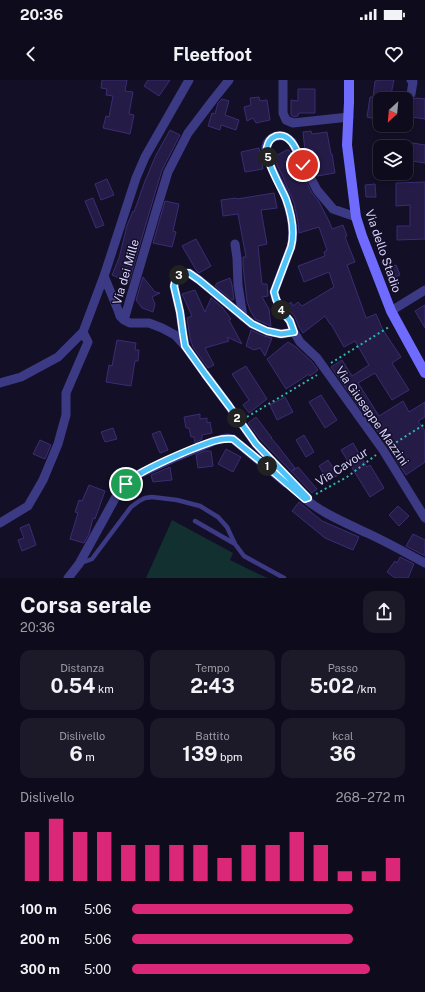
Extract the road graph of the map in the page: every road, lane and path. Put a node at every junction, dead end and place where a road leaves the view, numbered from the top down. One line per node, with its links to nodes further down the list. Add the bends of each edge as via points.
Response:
1 (189, 80): 10 (street, via 145,157)
2 (229, 80): 14 (street, Via dei Mille, via 188,133 168,172)
3 (283, 80): 7 (street, via 283,113 286,120 293,123)
4 (349, 80): 7 (street, Via dello Stadio)
5 (411, 80): 6 (street)
6 (411, 92)
7 (349, 117): 8 (street, Via dello Stadio, via 347,145)
8 (356, 217): 12 (street, Via dello Stadio); 16 (street, Via Giuseppe Mazzini, via 333,209 317,190 289,139 285,136 272,138 266,150 271,168 286,199 291,216 293,240 274,292)
9 (235, 244): 13 (street)
10 (104, 276): 14 (street); 15 (street)
11 (425, 290): 12 (street)
12 (391, 311): 18 (street, Via dello Stadio)
13 (243, 317): 16 (street, via 267,331 281,334); 17 (street, via 192,275 182,273 176,278 174,286)
14 (124, 320): 17 (street, Via dei Mille, via 130,323 149,323 162,328 175,335)
15 (83, 332): 19 (street, via 58,357 21,377); 25 (street, via 88,342 66,393 66,415 58,444 43,480 28,506)
16 (294, 332): 21 (street, Via Giuseppe Mazzini, via 300,342 317,358)
17 (185, 346): 22 (street, Via dei Mille, via 256,444)
18 (425, 373)
19 (0, 383)
20 (425, 424): 21 (path, Via Cavour)
21 (383, 450): 22 (path, Via Cavour, via 347,477); 23 (street, Via Giuseppe Mazzini)
22 (307, 499): 27 (street, via 341,521); 28 (street, via 233,439 214,441 128,480 118,493)
23 (425, 518)
24 (195, 521): 26 (lane)
25 (0, 523)
26 (234, 544): 28 (lane, via 227,527 218,517 200,506 152,497 145,498 131,507 92,559); 31 (lane, via 244,556)
27 (425, 563)
28 (79, 564): 29 (street); 30 (street)
29 (62, 578)
30 (68, 578)
31 (284, 578)

